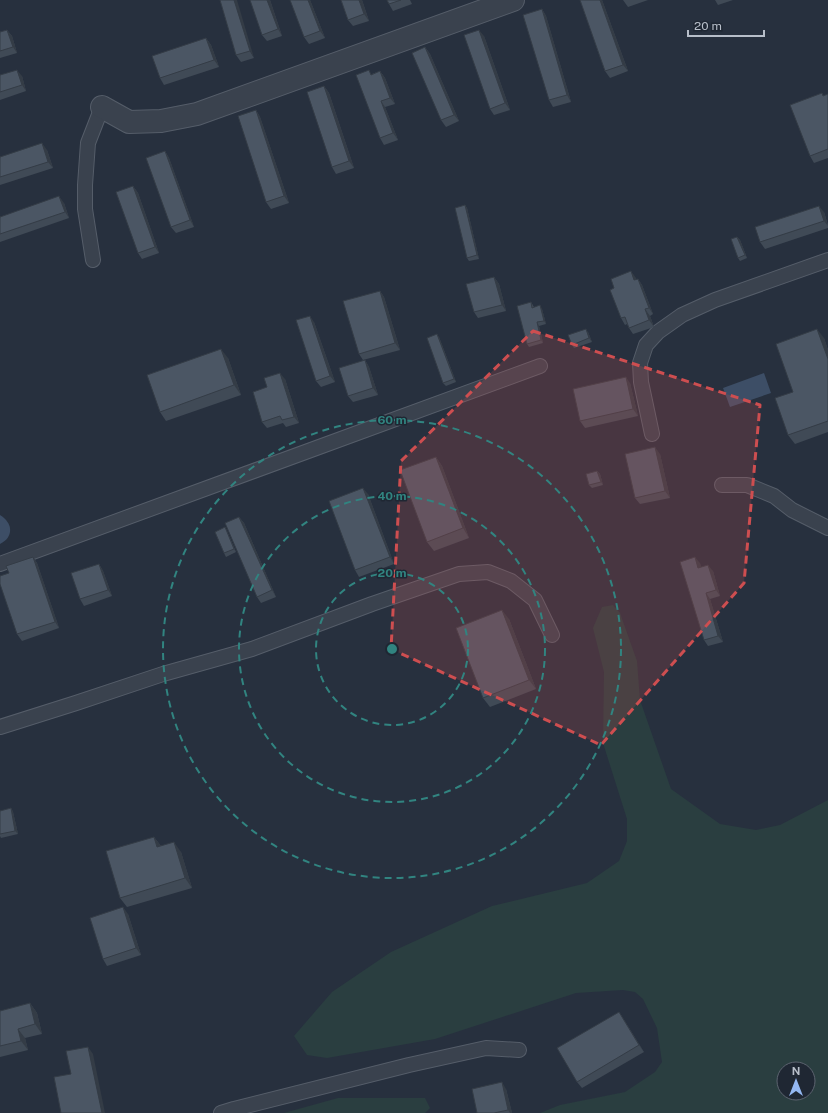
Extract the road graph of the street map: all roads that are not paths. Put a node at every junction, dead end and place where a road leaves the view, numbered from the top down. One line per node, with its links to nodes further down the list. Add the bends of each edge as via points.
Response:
1 (513, 0): 2 (street, via 197,114 161,121 129,122)
2 (102, 107): 3 (lane, via 88,143 85,185 85,209)
3 (93, 260)
4 (828, 260): 6 (lane, via 715,300 682,315 658,332 646,345 640,363 641,382)
5 (540, 366): 9 (lane)
6 (652, 434)
7 (722, 485): 8 (lane, via 747,485 774,496 792,510)
8 (828, 528)
9 (0, 564)
10 (552, 636): 11 (lane, via 535,600 511,581 488,572 459,574 252,650 163,674)
11 (0, 727)
12 (519, 1050): 13 (lane, via 486,1048 408,1065)
13 (221, 1113)

